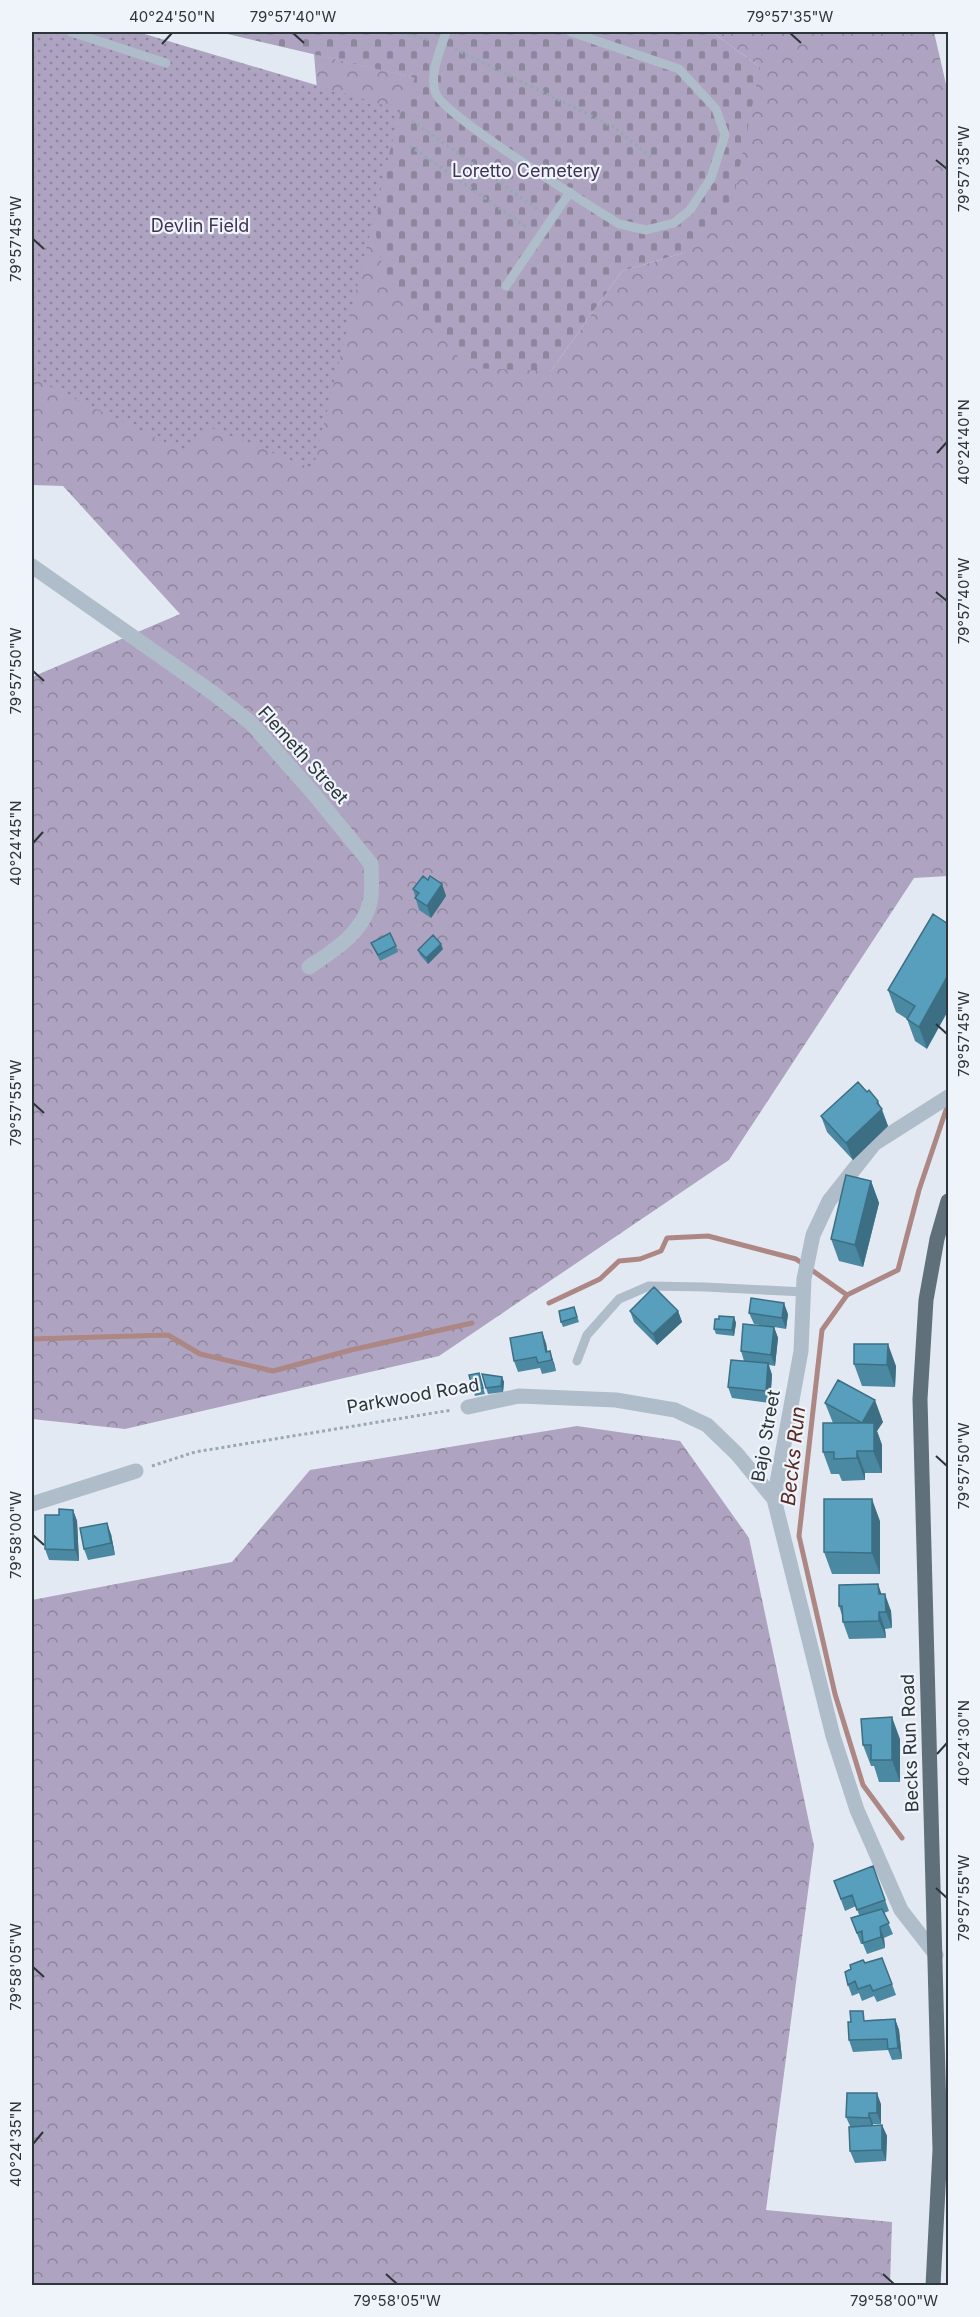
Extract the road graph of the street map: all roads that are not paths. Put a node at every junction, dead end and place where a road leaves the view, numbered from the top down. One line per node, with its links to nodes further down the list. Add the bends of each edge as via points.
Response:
1 (71, 32): 4 (lane)
2 (446, 32): 5 (lane, via 435,69 437,96 466,123)
3 (571, 32): 5 (lane, via 679,69 716,109 725,135 711,178 690,210 674,223 646,230 619,225)
4 (166, 63)
5 (570, 192): 6 (lane)
6 (506, 286)
7 (32, 566): 8 (street, Flemeth Street, via 251,723 371,864 370,902 361,924 340,946)
8 (309, 967)
9 (948, 1096): 11 (street, Bajo Street, via 873,1144 829,1201 813,1235)
10 (948, 1202): 17 (main road, Becks Run Road, via 926,1300 920,1399)
11 (804, 1286): 12 (lane, via 649,1286 619,1299 587,1335); 15 (street, Bajo Street, via 801,1351)
12 (578, 1361)
13 (468, 1407): 15 (street, Parkwood Road, via 519,1396 616,1400 675,1410 707,1425)
14 (136, 1471): 16 (street)
15 (774, 1499): 17 (street, Bajo Street, via 833,1736 857,1810 901,1910)
16 (32, 1504)
17 (936, 1955): 18 (main road, Becks Run Road, via 940,2150)
18 (933, 2286)

